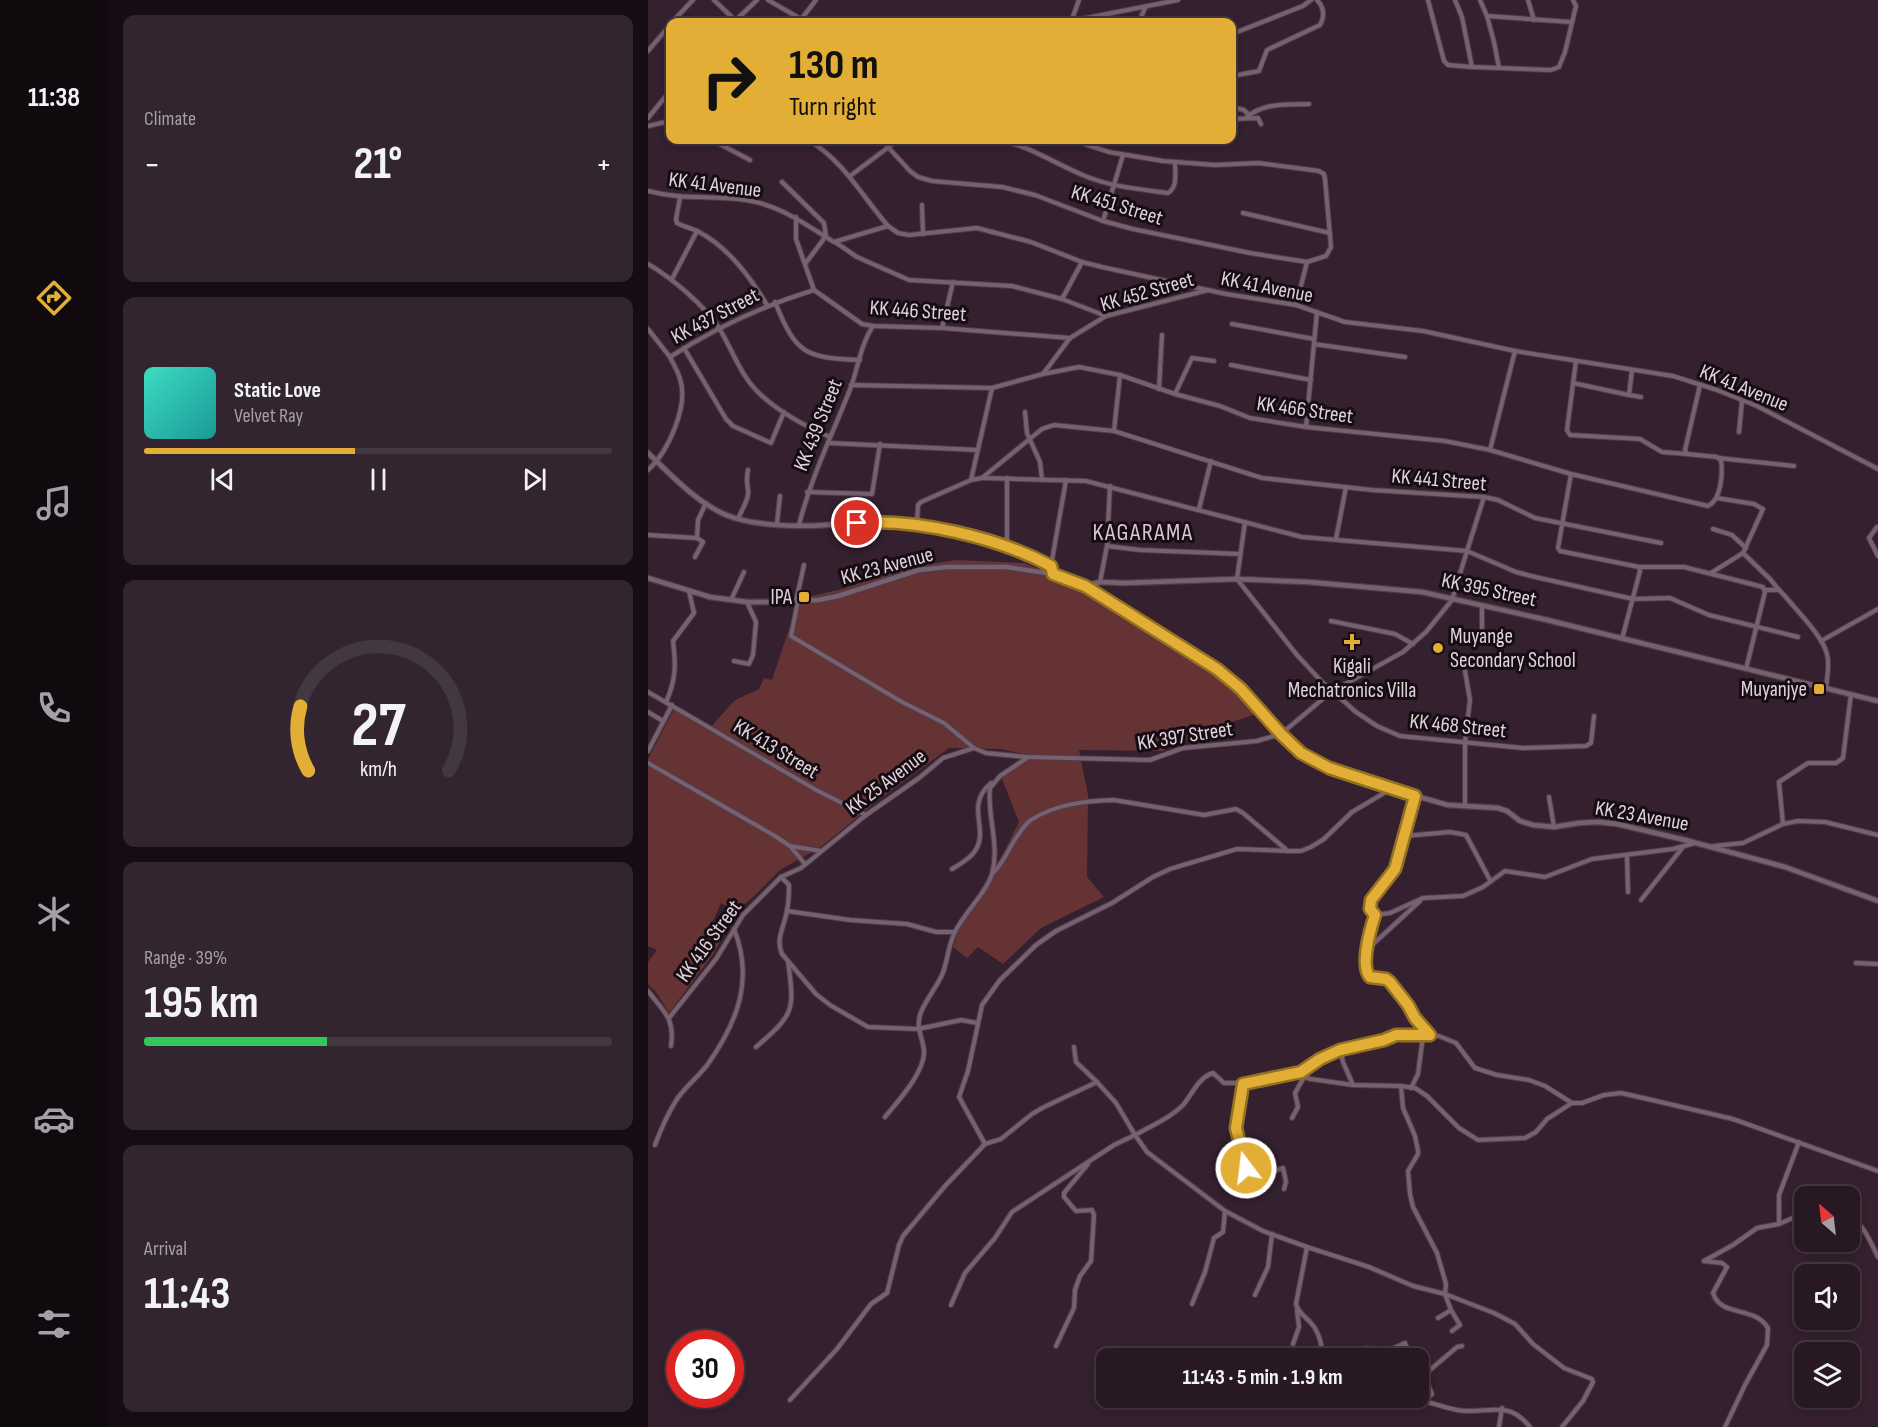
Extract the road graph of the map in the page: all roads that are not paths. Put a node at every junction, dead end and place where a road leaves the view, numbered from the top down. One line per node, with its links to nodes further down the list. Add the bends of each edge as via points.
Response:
1 (693, 0): 17 (street)
2 (714, 0): 18 (street)
3 (757, 0): 19 (street)
4 (768, 0): 20 (street)
5 (816, 0): 21 (street)
6 (1079, 0): 22 (street)
7 (1178, 0): 15 (street)
8 (1311, 0): 28 (street)
9 (1317, 0): 32 (street, via 1323,14 1320,25 1267,50 1259,71)
10 (1428, 0): 30 (street, via 1444,61 1448,65)
11 (1455, 0): 30 (street)
12 (1480, 0): 16 (street)
13 (1528, 0): 25 (street)
14 (1573, 0): 26 (street, via 1576,6)
15 (1146, 8): 23 (street); 24 (street)
16 (1487, 16): 25 (street); 31 (street)
17 (676, 18)
18 (731, 18)
19 (739, 18)
20 (795, 18)
21 (802, 18)
22 (1071, 18)
23 (1091, 18)
24 (1141, 18)
25 (1534, 20): 26 (street)
26 (1571, 22): 31 (street, via 1559,67)
27 (666, 30): 29 (street)
28 (1236, 32)
29 (648, 51)
30 (1472, 67): 31 (street)
31 (1499, 68)
32 (1236, 75)
33 (666, 96): 37 (street)
34 (1309, 104): 36 (street, via 1264,107)
35 (1236, 108): 36 (street)
36 (1248, 116): 38 (street); 40 (street, via 1259,118)
37 (648, 118)
38 (1236, 118)
39 (666, 123): 41 (street)
40 (1261, 124)
41 (648, 126)
42 (720, 144): 49 (street)
43 (816, 144): 51 (street)
44 (891, 144): 47 (street)
45 (1009, 144): 53 (street)
46 (1083, 144): 48 (street)
47 (887, 146): 51 (street); 59 (street, KK 451 Street, via 918,177 932,182 1013,189)
48 (1123, 155): 50 (street); 53 (street)
49 (750, 160)
50 (1175, 162): 53 (street, via 1175,183 1168,194); 62 (street, via 1258,163 1319,171 1325,179)
51 (850, 176): 60 (street)
52 (782, 182): 64 (street, via 824,223)
53 (1114, 186): 59 (street)
54 (648, 191): 55 (street, KK 41 Avenue)
55 (680, 198): 58 (street, KK 41 Avenue, via 744,200); 61 (street, via 677,223)
56 (922, 205): 63 (street)
57 (1243, 213): 62 (street)
58 (796, 217): 64 (street, KK 41 Avenue); 69 (street, via 796,239)
59 (1103, 221): 67 (street, KK 451 Street)
60 (888, 226): 63 (street, KK 41 Avenue, via 898,233); 65 (street)
61 (697, 231): 70 (street); 76 (street, via 715,242 751,279)
62 (1330, 233): 67 (street, via 1328,254)
63 (923, 234): 66 (street, KK 41 Avenue, via 976,228 1031,242)
64 (825, 236): 65 (street, KK 41 Avenue); 69 (street)
65 (834, 242): 71 (street, KK 41 Avenue, via 909,280)
66 (1082, 262): 73 (street, KK 41 Avenue); 74 (street)
67 (1307, 262): 77 (street)
68 (648, 264): 70 (street)
69 (804, 265): 72 (street)
70 (672, 279): 83 (street)
71 (952, 282): 74 (street, KK 41 Avenue, via 1012,286); 84 (street)
72 (814, 290): 75 (street, KK 437 Street); 80 (street, KK 446 Street)
73 (1209, 290): 77 (street, KK 41 Avenue); 79 (street, KK 452 Street)
74 (1062, 299): 79 (street, KK 41 Avenue)
75 (775, 302): 76 (street, KK 437 Street); 94 (street, via 792,340 809,354)
76 (767, 305): 83 (street, KK 437 Street)
77 (1296, 305): 78 (street, KK 41 Avenue)
78 (1317, 312): 89 (street); 91 (street, KK 41 Avenue, via 1345,322 1423,331)
79 (1106, 316): 88 (street, KK 452 Street)
80 (862, 324): 82 (street, KK 446 Street); 87 (street)
81 (1232, 324): 89 (street)
82 (873, 327): 84 (street, KK 446 Street); 87 (street, KK 439 Street)
83 (719, 328): 90 (street, KK 437 Street); 111 (street, via 759,394)
84 (942, 328): 88 (street, KK 446 Street)
85 (648, 330): 92 (street)
86 (1162, 335): 106 (street)
87 (867, 336): 94 (street, KK 439 Street)
88 (1070, 338): 99 (street, KK 452 Street)
89 (1314, 342): 93 (street); 101 (street)
90 (684, 348): 92 (street, KK 437 Street); 111 (street, via 733,426 771,443)
91 (1515, 351): 96 (street, KK 41 Avenue); 121 (street)
92 (670, 357): 126 (street, KK 437 Street, via 681,379 681,408)
93 (1405, 357)
94 (860, 360): 103 (street, KK 439 Street)
95 (1214, 361): 107 (street, via 1192,358)
96 (1576, 361): 98 (street, KK 41 Avenue); 102 (street)
97 (1231, 365): 101 (street)
98 (1632, 370): 104 (street, KK 41 Avenue); 108 (street)
99 (1043, 374): 100 (street, KK 466 Street, via 1079,367); 105 (street, KK 466 Street)
100 (1120, 375): 106 (street, KK 466 Street); 114 (street)
101 (1311, 380): 113 (street)
102 (1573, 382): 108 (street); 123 (street, via 1567,430 1570,435 1640,440 1662,452)
103 (851, 385): 105 (street, KK 466 Street); 116 (street, KK 439 Street)
104 (1700, 385): 110 (street, KK 41 Avenue); 123 (street)
105 (992, 388): 120 (street)
106 (1159, 388): 107 (street, KK 466 Street)
107 (1175, 394): 113 (street, KK 466 Street, via 1250,418)
108 (1629, 395): 109 (street)
109 (1641, 397)
110 (1742, 401): 115 (street); 128 (street, KK 41 Avenue)
111 (784, 412): 116 (street)
112 (1025, 412): 117 (street)
113 (1306, 427): 121 (street, KK 466 Street, via 1425,438)
114 (1114, 431): 117 (street, KK 441 Street, via 1054,425); 125 (street, KK 441 Street)
115 (1739, 432)
116 (830, 437): 118 (street, KK 439 Street)
117 (1031, 439): 132 (street, KK 441 Street); 134 (street)
118 (828, 443): 119 (street); 139 (street, KK 439 Street)
119 (880, 444): 120 (street); 139 (street, via 873,494)
120 (978, 450): 135 (street)
121 (1490, 450): 131 (street, KK 466 Street)
122 (648, 453): 126 (main road)
123 (1687, 454): 124 (street)
124 (1717, 458): 127 (street); 142 (street, via 1722,465)
125 (1211, 461): 138 (street, KK 441 Street, via 1262,478); 144 (street)
126 (657, 462): 129 (street); 143 (main road)
127 (1794, 466)
128 (1878, 469)
129 (648, 470)
130 (748, 470): 145 (street, via 748,495)
131 (1571, 474): 142 (street, KK 466 Street, via 1708,506); 148 (street)
132 (982, 478): 133 (street); 135 (street, KK 441 Street)
133 (1007, 478): 134 (street); 158 (street)
134 (1042, 479): 136 (street)
135 (971, 480): 150 (street, KK 441 Street, via 921,502)
136 (1066, 480): 137 (street); 166 (street)
137 (1110, 486): 144 (street); 157 (street)
138 (1346, 487): 141 (street, KK 441 Street); 155 (street)
139 (807, 492): 149 (street, KK 439 Street)
140 (780, 496): 147 (street)
141 (1484, 497): 148 (street, KK 441 Street, via 1535,518); 160 (street, KK 397 Street)
142 (1717, 498): 159 (street, via 1762,509)
143 (706, 503): 145 (main road); 154 (street)
144 (1199, 509): 146 (street)
145 (738, 519): 147 (main road)
146 (1245, 522): 155 (street, via 1302,537); 162 (street)
147 (777, 523): 149 (main road)
148 (1562, 523): 156 (street, KK 441 Street); 167 (street, via 1558,548 1563,553)
149 (799, 525): 150 (main road, via 874,521)
150 (917, 525): 158 (main road)
151 (1876, 528): 163 (street, via 1869,538)
152 (1713, 529): 159 (street, via 1732,535)
153 (648, 535): 154 (street)
154 (697, 538): 164 (street, via 703,542)
155 (1336, 539): 160 (street)
156 (1661, 543)
157 (1107, 546): 162 (street); 173 (street)
158 (1007, 548): 166 (main road)
159 (1746, 548): 161 (street)
160 (1467, 551): 178 (street, via 1516,572); 180 (street, KK 397 Street)
161 (1743, 553): 170 (street); 176 (street)
162 (1240, 554): 172 (street)
163 (1878, 555)
164 (695, 557)
165 (804, 565): 181 (street)
166 (1051, 566): 169 (main road)
167 (1639, 567): 170 (street, via 1671,566); 178 (street)
168 (744, 572): 179 (street)
169 (1053, 574): 174 (main road, KK 23 Avenue); 181 (main road, KK 23 Avenue, via 1006,567 947,567 919,570 838,596)
170 (1710, 574): 175 (street)
171 (648, 579): 177 (main road, KK 23 Avenue)
172 (1237, 579): 173 (main road, KK 395 Street); 180 (main road, KK 395 Street, via 1395,589); 197 (street, KK 468 Street)
173 (1100, 582): 174 (main road, KK 395 Street)
174 (1085, 586): 205 (main road, KK 23 Avenue, via 1217,669 1241,689)
175 (1765, 590): 176 (street); 186 (street)
176 (1779, 590): 189 (street)
177 (689, 591): 179 (main road, KK 23 Avenue); 200 (street, via 694,613 673,642 674,677)
178 (1633, 598): 186 (street, via 1670,598 1709,615); 188 (street)
179 (730, 600): 182 (main road, KK 23 Avenue)
180 (1452, 600): 183 (main road, KK 395 Street); 191 (street, KK 397 Street)
181 (797, 601): 182 (main road, KK 23 Avenue); 207 (street, via 791,636 944,723)
182 (747, 602): 192 (street, via 756,620 753,656 748,664)
183 (1482, 606): 188 (main road, KK 395 Street); 190 (street)
184 (1878, 609): 189 (street)
185 (1331, 621): 191 (street, via 1395,634)
186 (1756, 628): 187 (street); 193 (street)
187 (1798, 637)
188 (1622, 639): 193 (main road, KK 395 Street)
189 (1821, 641): 195 (street, via 1828,662)
190 (1482, 642)
191 (1413, 644): 197 (street, KK 397 Street)
192 (734, 661)
193 (1746, 669): 195 (main road, KK 395 Street)
194 (1465, 671): 206 (street, via 1470,700)
195 (1826, 688): 198 (main road, KK 395 Street)
196 (648, 692): 200 (street, KK 413 Street)
197 (1331, 692): 205 (street, KK 397 Street); 206 (street, KK 468 Street, via 1377,726 1400,736)
198 (1851, 694): 199 (main road, KK 395 Street); 217 (street, via 1843,758 1808,763 1779,782)
199 (1878, 701)
200 (666, 702): 201 (street, KK 413 Street)
201 (672, 705): 204 (street); 216 (street, KK 413 Street)
202 (648, 712): 204 (street)
203 (1594, 716): 206 (street, KK 468 Street, via 1589,746 1523,748)
204 (663, 721): 208 (street)
205 (1281, 734): 209 (street, KK 397 Street, via 1257,741 1182,748 1150,760); 212 (main road, KK 23 Avenue, via 1301,753 1329,768)
206 (1465, 742): 215 (street)
207 (975, 748): 209 (street, KK 397 Street, via 997,755); 216 (street, KK 25 Avenue, via 943,758)
208 (648, 751)
209 (1027, 757): 211 (street)
210 (648, 763): 222 (street)
211 (994, 781): 229 (street, via 977,804 978,846); 230 (street, via 989,800 994,831)
212 (1391, 789): 213 (main road, KK 23 Avenue); 225 (street, via 1344,818 1324,839 1301,851)
213 (1415, 796): 215 (main road, KK 23 Avenue); 220 (street)
214 (1549, 797): 218 (street)
215 (1465, 807): 218 (main road, KK 23 Avenue, via 1498,808 1520,821)
216 (866, 815): 226 (street, KK 25 Avenue)
217 (1784, 824): 219 (street, via 1814,821); 224 (street, via 1743,843)
218 (1554, 827): 221 (main road, KK 23 Avenue, via 1607,823)
219 (1878, 835)
220 (1405, 836): 232 (street, via 1450,832 1466,835); 238 (street, via 1395,869 1371,900 1370,909)
221 (1696, 843): 223 (street); 224 (main road, KK 23 Avenue)
222 (790, 846): 226 (street); 228 (street)
223 (1683, 846): 227 (street); 235 (street)
224 (1712, 847): 236 (main road, KK 23 Avenue, via 1785,867)
225 (1289, 851): 230 (street, via 1236,809 1204,815 1099,801 1071,804 1031,820); 247 (street, via 1237,849 1153,877 1036,945 986,997)
226 (822, 852): 228 (street, KK 25 Avenue)
227 (1627, 855): 232 (street, via 1592,859 1545,877 1505,871); 233 (street)
228 (805, 864): 231 (street, KK 416 Street)
229 (952, 869)
230 (992, 874): 240 (street)
231 (781, 877): 237 (street, via 789,885); 239 (street, KK 416 Street)
232 (1491, 881): 234 (street, via 1463,896)
233 (1628, 892)
234 (1423, 898): 238 (street, via 1401,909); 241 (street, via 1371,946)
235 (1641, 900)
236 (1878, 901)
237 (787, 911): 240 (street); 242 (street, via 779,943)
238 (1375, 915): 241 (street, via 1368,938)
239 (734, 928): 246 (street, KK 416 Street, via 710,967); 267 (street, via 745,974 737,1011 707,1065 678,1099)
240 (954, 932): 248 (street, via 942,975 923,1008)
241 (1368, 956): 249 (street, via 1368,975 1390,982)
242 (788, 960): 248 (street, via 816,994 868,1028); 252 (street, via 792,994 788,1016)
243 (1856, 963): 244 (street)
244 (1878, 964)
245 (648, 991): 246 (street)
246 (669, 1018): 251 (street)
247 (977, 1023): 248 (street, via 961,1020); 266 (street, via 959,1097)
248 (918, 1029): 262 (street, via 924,1047 920,1069)
249 (1430, 1035): 250 (street); 261 (street, via 1456,1043 1475,1068 1529,1080)
250 (1423, 1036): 254 (street, via 1396,1035); 260 (street, via 1418,1074)
251 (671, 1046)
252 (756, 1047)
253 (1074, 1047): 256 (street, via 1076,1062)
254 (1340, 1050): 255 (street, via 1320,1059); 258 (street)
255 (1303, 1074): 257 (street); 258 (street); 263 (street, via 1295,1093 1298,1107)
256 (1097, 1082): 264 (street); 266 (street, via 1044,1107 1001,1139)
257 (1243, 1084): 264 (street, via 1224,1083 1213,1073 1208,1075 1178,1109); 270 (street, via 1236,1128 1246,1168 1251,1174 1262,1175 1283,1168)
258 (1353, 1085): 259 (street)
259 (1401, 1086): 260 (street); 278 (street, via 1403,1108 1418,1150 1408,1171 1410,1194 1437,1253)
260 (1411, 1088): 261 (street, via 1427,1096 1459,1128 1478,1140 1530,1136)
261 (1572, 1103): 265 (street, via 1621,1093 1733,1119)
262 (885, 1117)
263 (1292, 1118)
264 (1136, 1135): 268 (street); 271 (street, via 1147,1152)
265 (1799, 1142): 269 (street); 273 (street, via 1779,1195)
266 (985, 1144): 293 (street, via 903,1236 887,1293 871,1304 837,1349)
267 (655, 1145)
268 (1088, 1164): 281 (street, via 1012,1212 965,1273); 287 (street, via 1064,1197 1076,1211 1092,1210 1091,1262 1080,1276 1074,1308)
269 (1878, 1172)
270 (1284, 1189)
271 (1225, 1211): 275 (street); 280 (street, via 1223,1232 1214,1238)
272 (1794, 1218): 273 (street)
273 (1779, 1224): 299 (street, via 1757,1228 1704,1261 1727,1267 1713,1293 1720,1304 1757,1316 1768,1328 1767,1345)
274 (1860, 1226): 277 (street)
275 (1272, 1234): 276 (street); 279 (street, via 1268,1267)
276 (1307, 1247): 278 (street); 282 (street, via 1296,1299)
277 (1878, 1257)
278 (1445, 1294): 283 (street); 298 (street, via 1515,1324 1564,1368 1592,1378 1583,1401)
279 (1254, 1295)
280 (1192, 1304)
281 (951, 1305)
282 (1298, 1309): 286 (street, via 1299,1326); 289 (street, via 1313,1324)
283 (1451, 1310): 284 (street); 285 (street, via 1460,1325)
284 (1438, 1318)
285 (1452, 1331)
286 (1293, 1344)
287 (1056, 1346)
288 (1462, 1346): 292 (street)
289 (1321, 1348)
290 (1394, 1348): 291 (street, via 1405,1343)
291 (1407, 1348)
292 (1429, 1371)
293 (790, 1400)
294 (1429, 1402): 295 (street, via 1458,1410)
295 (1502, 1408): 296 (street); 297 (street, via 1514,1412)
296 (1498, 1427)
297 (1530, 1427)
298 (1562, 1427)
299 (1725, 1427)

